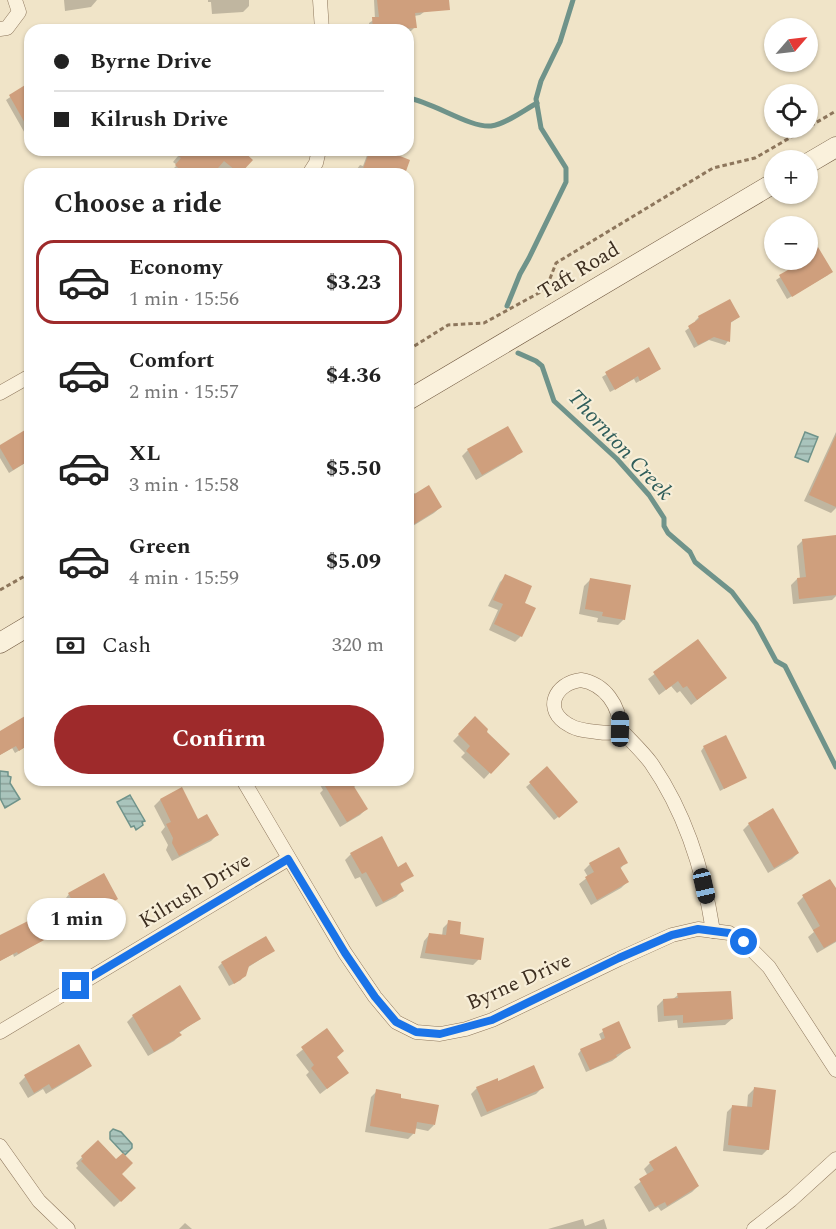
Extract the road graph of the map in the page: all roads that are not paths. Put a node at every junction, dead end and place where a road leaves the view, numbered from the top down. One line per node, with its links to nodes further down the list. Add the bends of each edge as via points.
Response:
1 (15, 0): 4 (street, via 19,12 7,28)
2 (320, 0): 3 (street)
3 (322, 24)
4 (0, 29)
5 (836, 147): 6 (street)
6 (818, 158)
7 (764, 189): 10 (street, Taft Road)
8 (24, 379): 9 (street)
9 (0, 393)
10 (414, 396)
11 (24, 629): 12 (street)
12 (0, 643)
13 (620, 729): 13 (street, via 620,716 599,686 573,681 555,695 554,707 568,725 604,733); 16 (street, via 650,762 683,824 701,873)
14 (246, 786): 15 (street, Byrne Drive)
15 (288, 859): 16 (street, Byrne Drive, via 375,997 396,1022 416,1032 440,1034 475,1026 672,935 698,929); 17 (street, Kilrush Drive)
16 (713, 932): 18 (street, Byrne Drive, via 729,933 744,942 769,967)
17 (0, 1032)
18 (836, 1070)
19 (0, 1146): 21 (street, via 39,1201)
20 (836, 1160): 22 (street)
21 (68, 1229)
22 (754, 1229)

